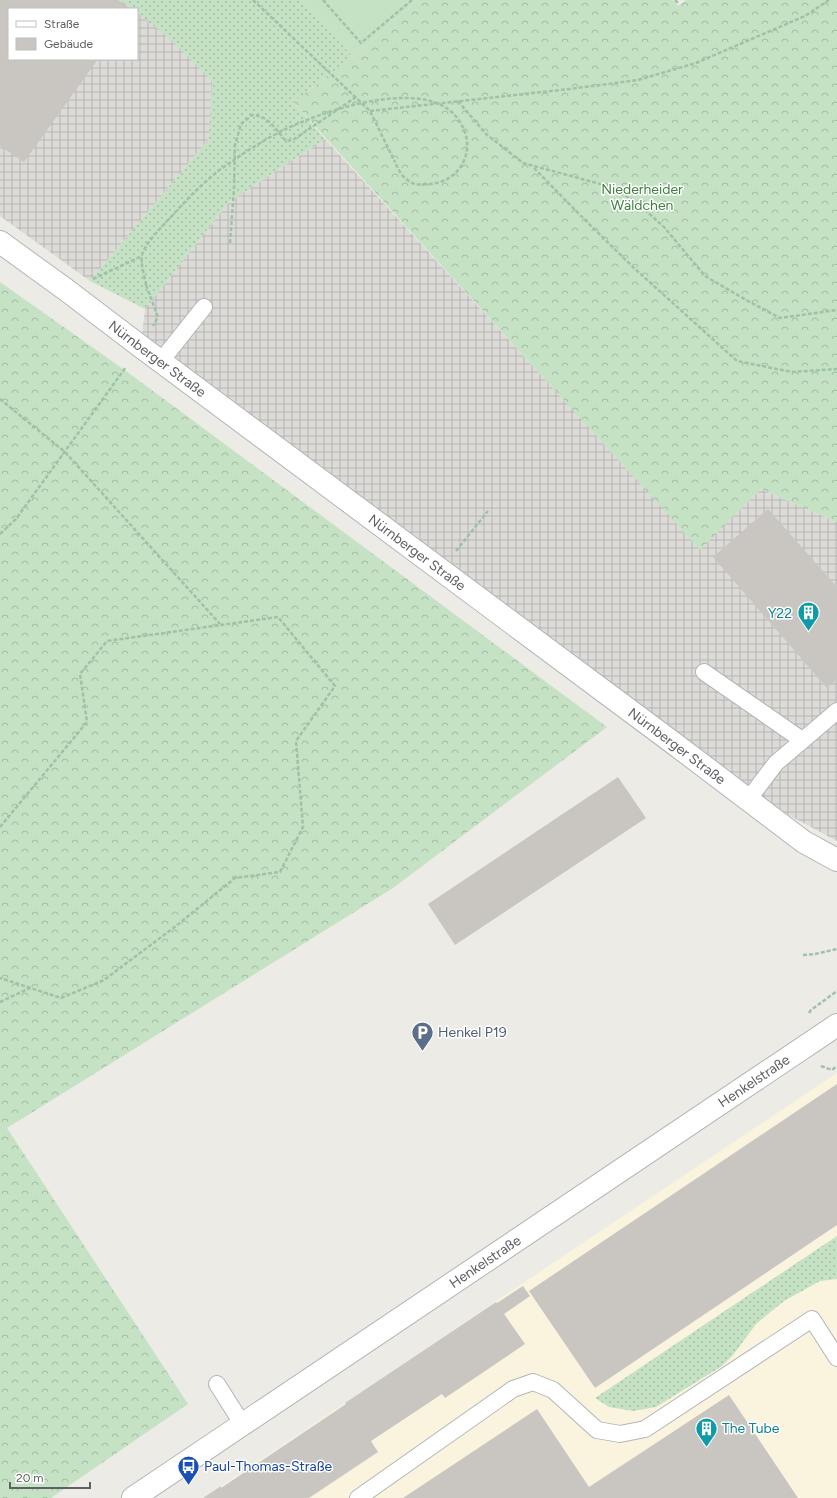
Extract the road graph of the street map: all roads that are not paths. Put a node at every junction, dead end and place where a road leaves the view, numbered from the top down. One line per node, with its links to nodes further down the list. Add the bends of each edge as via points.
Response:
1 (0, 242): 3 (main road, Nürnberger Straße)
2 (204, 307): 3 (lane)
3 (161, 361): 7 (main road, Nürnberger Straße)
4 (704, 672): 6 (lane)
5 (837, 711): 6 (lane)
6 (802, 740): 7 (lane, via 776,763)
7 (748, 800): 8 (main road, Nürnberger Straße, via 804,842)
8 (837, 860)
9 (837, 1025): 12 (main road, Henkelstraße)
10 (837, 1358): 14 (lane, via 812,1319 645,1429 620,1434 597,1430 553,1390 533,1382 514,1389)
11 (217, 1384): 12 (lane)
12 (243, 1425): 13 (main road, Henkelstraße)
13 (133, 1498)
14 (358, 1498)

